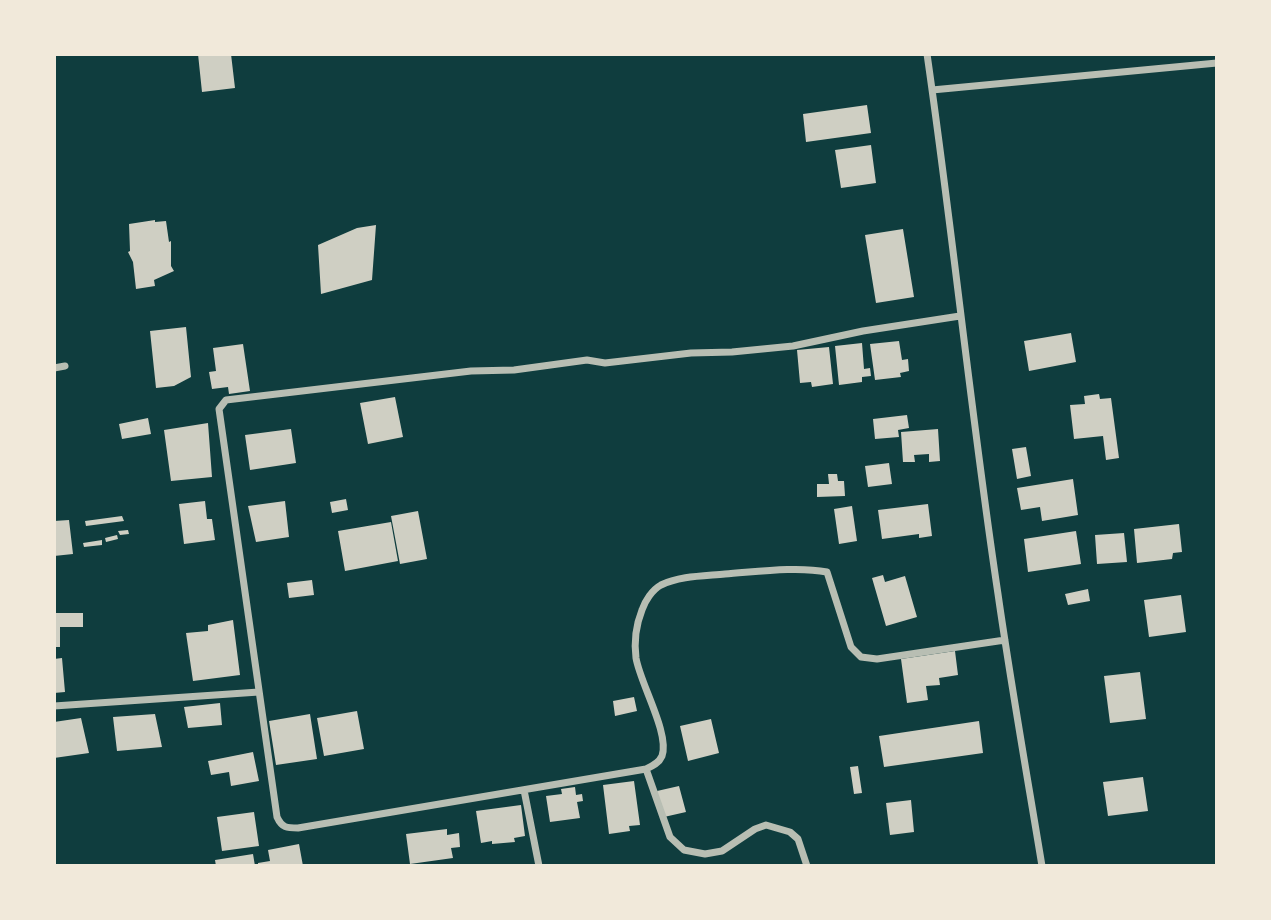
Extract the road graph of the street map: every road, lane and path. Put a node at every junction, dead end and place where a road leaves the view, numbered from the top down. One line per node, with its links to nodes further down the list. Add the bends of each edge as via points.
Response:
1 (927, 54): 3 (street)
2 (1217, 63): 3 (street)
3 (932, 90): 4 (street)
4 (960, 316): 7 (street); 8 (street, via 793,346 471,371 226,400 219,409)
5 (65, 366): 6 (street)
6 (54, 368)
7 (1005, 640): 10 (street, via 877,659 861,657 852,646 827,572 697,576 660,586 645,601 637,623 636,657 657,718 663,754 657,764); 14 (street)
8 (259, 692): 9 (street); 11 (street, via 277,817 286,828)
9 (54, 706)
10 (646, 769): 11 (street); 13 (street, via 670,837 684,850 722,851 766,825 798,839)
11 (524, 790): 12 (street)
12 (539, 866)
13 (807, 866)
14 (1042, 866)

